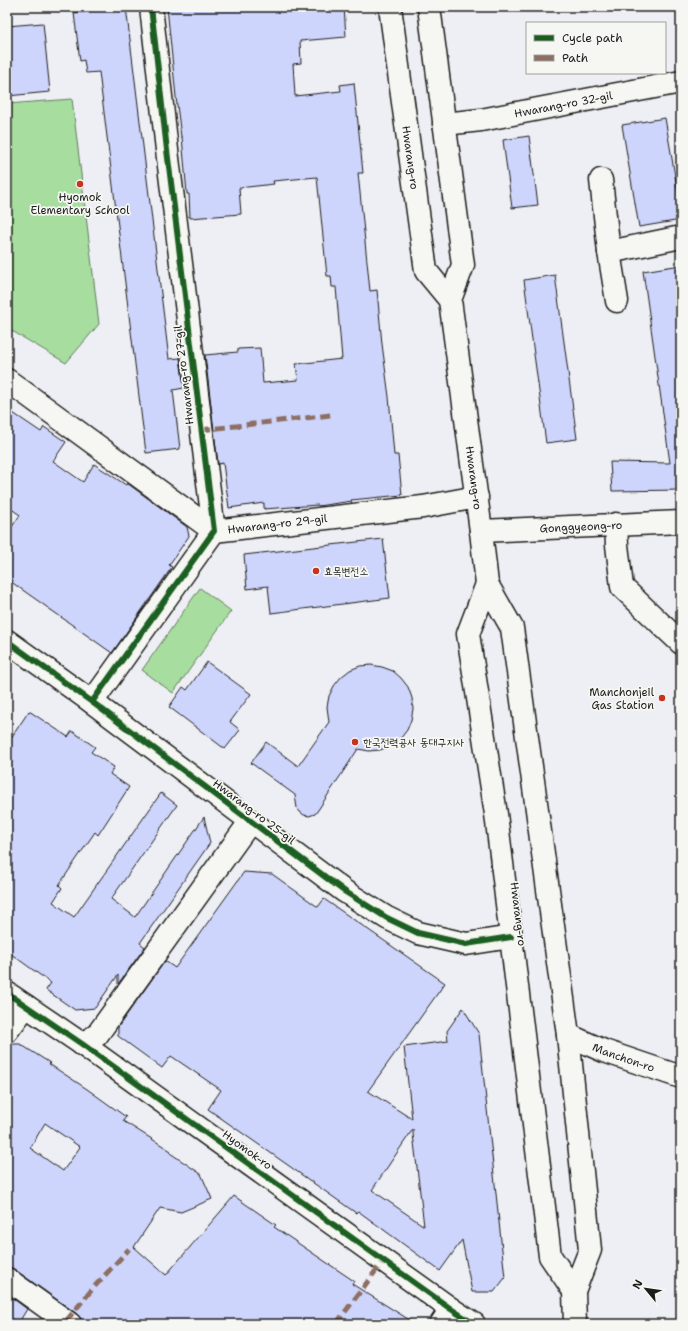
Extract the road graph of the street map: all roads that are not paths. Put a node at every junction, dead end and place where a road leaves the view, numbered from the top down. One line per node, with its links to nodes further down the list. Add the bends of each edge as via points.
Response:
1 (151, 7): 15 (street, Hwarang-ro 27-gil)
2 (390, 7): 9 (street, Hwarang-ro, via 426,271)
3 (429, 7): 5 (street, Hwarang-ro)
4 (681, 82): 5 (street, Hwarang-ro 32-gil, via 481,120)
5 (444, 124): 9 (street, Hwarang-ro, via 463,265)
6 (600, 180): 8 (street)
7 (681, 237): 8 (street)
8 (609, 252): 10 (street)
9 (450, 300): 12 (street, Hwarang-ro)
10 (617, 301)
11 (7, 380): 15 (street, Hwarang-ro 29-gil)
12 (477, 497): 15 (street, Hwarang-ro 29-gil, via 423,507); 16 (street, Hwarang-ro)
13 (681, 522): 14 (street, Gonggyeong-ro)
14 (616, 524): 16 (street, Gonggyeong-ro); 19 (street, via 622,587)
15 (214, 531): 20 (street)
16 (481, 531): 17 (street, Hwarang-ro)
17 (487, 584): 22 (street, Hwarang-ro, via 468,634 496,814); 26 (street, Hwarang-ro, via 512,628)
18 (7, 641): 20 (street, Hwarang-ro 25-gil)
19 (681, 644)
20 (92, 702): 21 (street, Hwarang-ro 25-gil)
21 (250, 822): 22 (street, Hwarang-ro 25-gil, via 344,891 387,918 418,933 466,944); 27 (street, via 97,1035)
22 (511, 937): 30 (street, Hwarang-ro, via 550,1256)
23 (7, 993): 24 (street, Hyomok-ro)
24 (26, 1006): 25 (street); 27 (street, Hyomok-ro)
25 (7, 1030)
26 (568, 1035): 28 (street, Manchon-ro, via 604,1051); 30 (street, Hwarang-ro, via 590,1250)
27 (82, 1044): 31 (street, Hyomok-ro)
28 (681, 1077)
29 (7, 1279): 32 (street)
30 (574, 1291): 34 (street, Hwarang-ro)
31 (446, 1317): 33 (street, Hyomok-ro)
32 (70, 1324)
33 (474, 1324)
34 (576, 1324)

